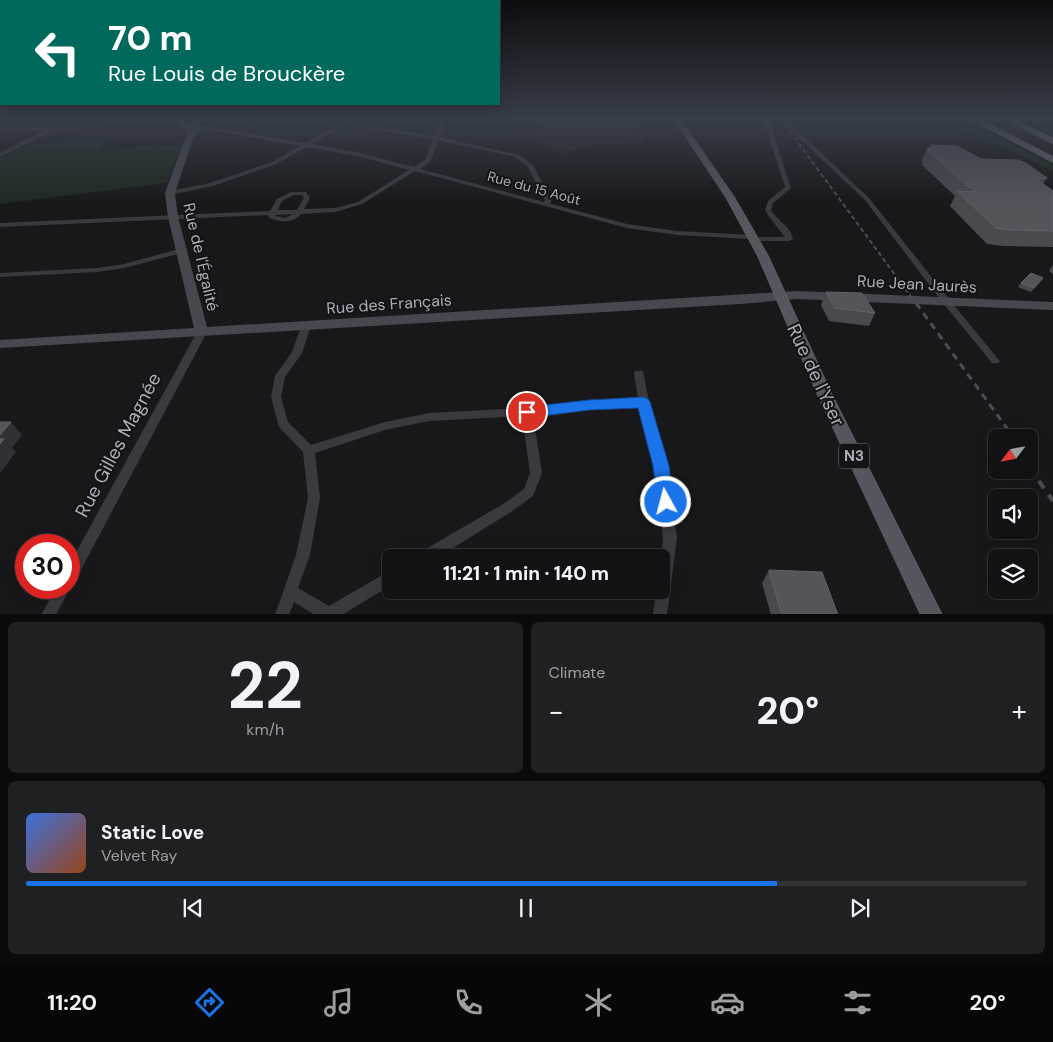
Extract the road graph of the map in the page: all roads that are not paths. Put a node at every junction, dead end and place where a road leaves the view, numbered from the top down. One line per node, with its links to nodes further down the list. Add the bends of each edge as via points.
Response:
1 (17, 148): 11 (street)
2 (185, 148): 14 (main road, Rue de l'Égalité)
3 (301, 148): 14 (street, via 274,163 211,185)
4 (325, 148): 13 (street, Rue du 15 Août)
5 (434, 148): 13 (street, via 428,162)
6 (482, 148): 15 (street, via 523,159 531,166)
7 (696, 148): 20 (main road, N3)
8 (775, 148): 20 (street, Rue du 15 Août, via 788,186 769,204 768,210 789,239)
9 (812, 148): 24 (street, via 867,199)
10 (1029, 148): 12 (highway)
11 (0, 156)
12 (1053, 160)
13 (414, 169): 15 (street, Rue du 15 Août); 16 (street, via 350,208)
14 (170, 193): 18 (main road, Rue de l'Égalité)
15 (547, 204): 20 (street, Rue du 15 Août, via 627,226)
16 (301, 211): 17 (street, via 289,219 278,220 271,217); 17 (street, via 307,198 304,194 293,193 279,200)
17 (272, 212): 18 (street)
18 (173, 217): 19 (street); 21 (main road, Rue de l'Égalité)
19 (0, 225)
20 (753, 238): 23 (main road, N3)
21 (183, 250): 22 (street, via 97,270); 27 (main road, Rue de l'Égalité)
22 (0, 275)
23 (781, 296): 24 (main road, Rue Jean Jaurès); 26 (main road, Rue des Français); 43 (main road, Rue de l'Yser / N3, via 862,473)
24 (943, 301): 25 (main road, Rue Jean Jaurès); 29 (street)
25 (1053, 306)
26 (306, 326): 27 (main road, Rue des Français); 33 (street, via 297,353 280,376 276,397 283,424)
27 (202, 332): 28 (main road, Rue des Français); 35 (street, Rue Gilles Magnée)
28 (0, 344)
29 (995, 361)
30 (639, 373): 31 (street)
31 (644, 402): 32 (street); 42 (street, via 661,466 670,538)
32 (527, 412): 33 (street, via 429,417 385,426); 34 (street, via 536,473 529,492)
33 (309, 450): 37 (street, via 314,498 303,555)
34 (439, 549)
35 (80, 558)
36 (382, 582): 41 (street)
37 (291, 592): 40 (street); 41 (street)
38 (57, 599): 39 (street)
39 (48, 614)
40 (282, 614)
41 (329, 614)
42 (660, 614)
43 (932, 614)

